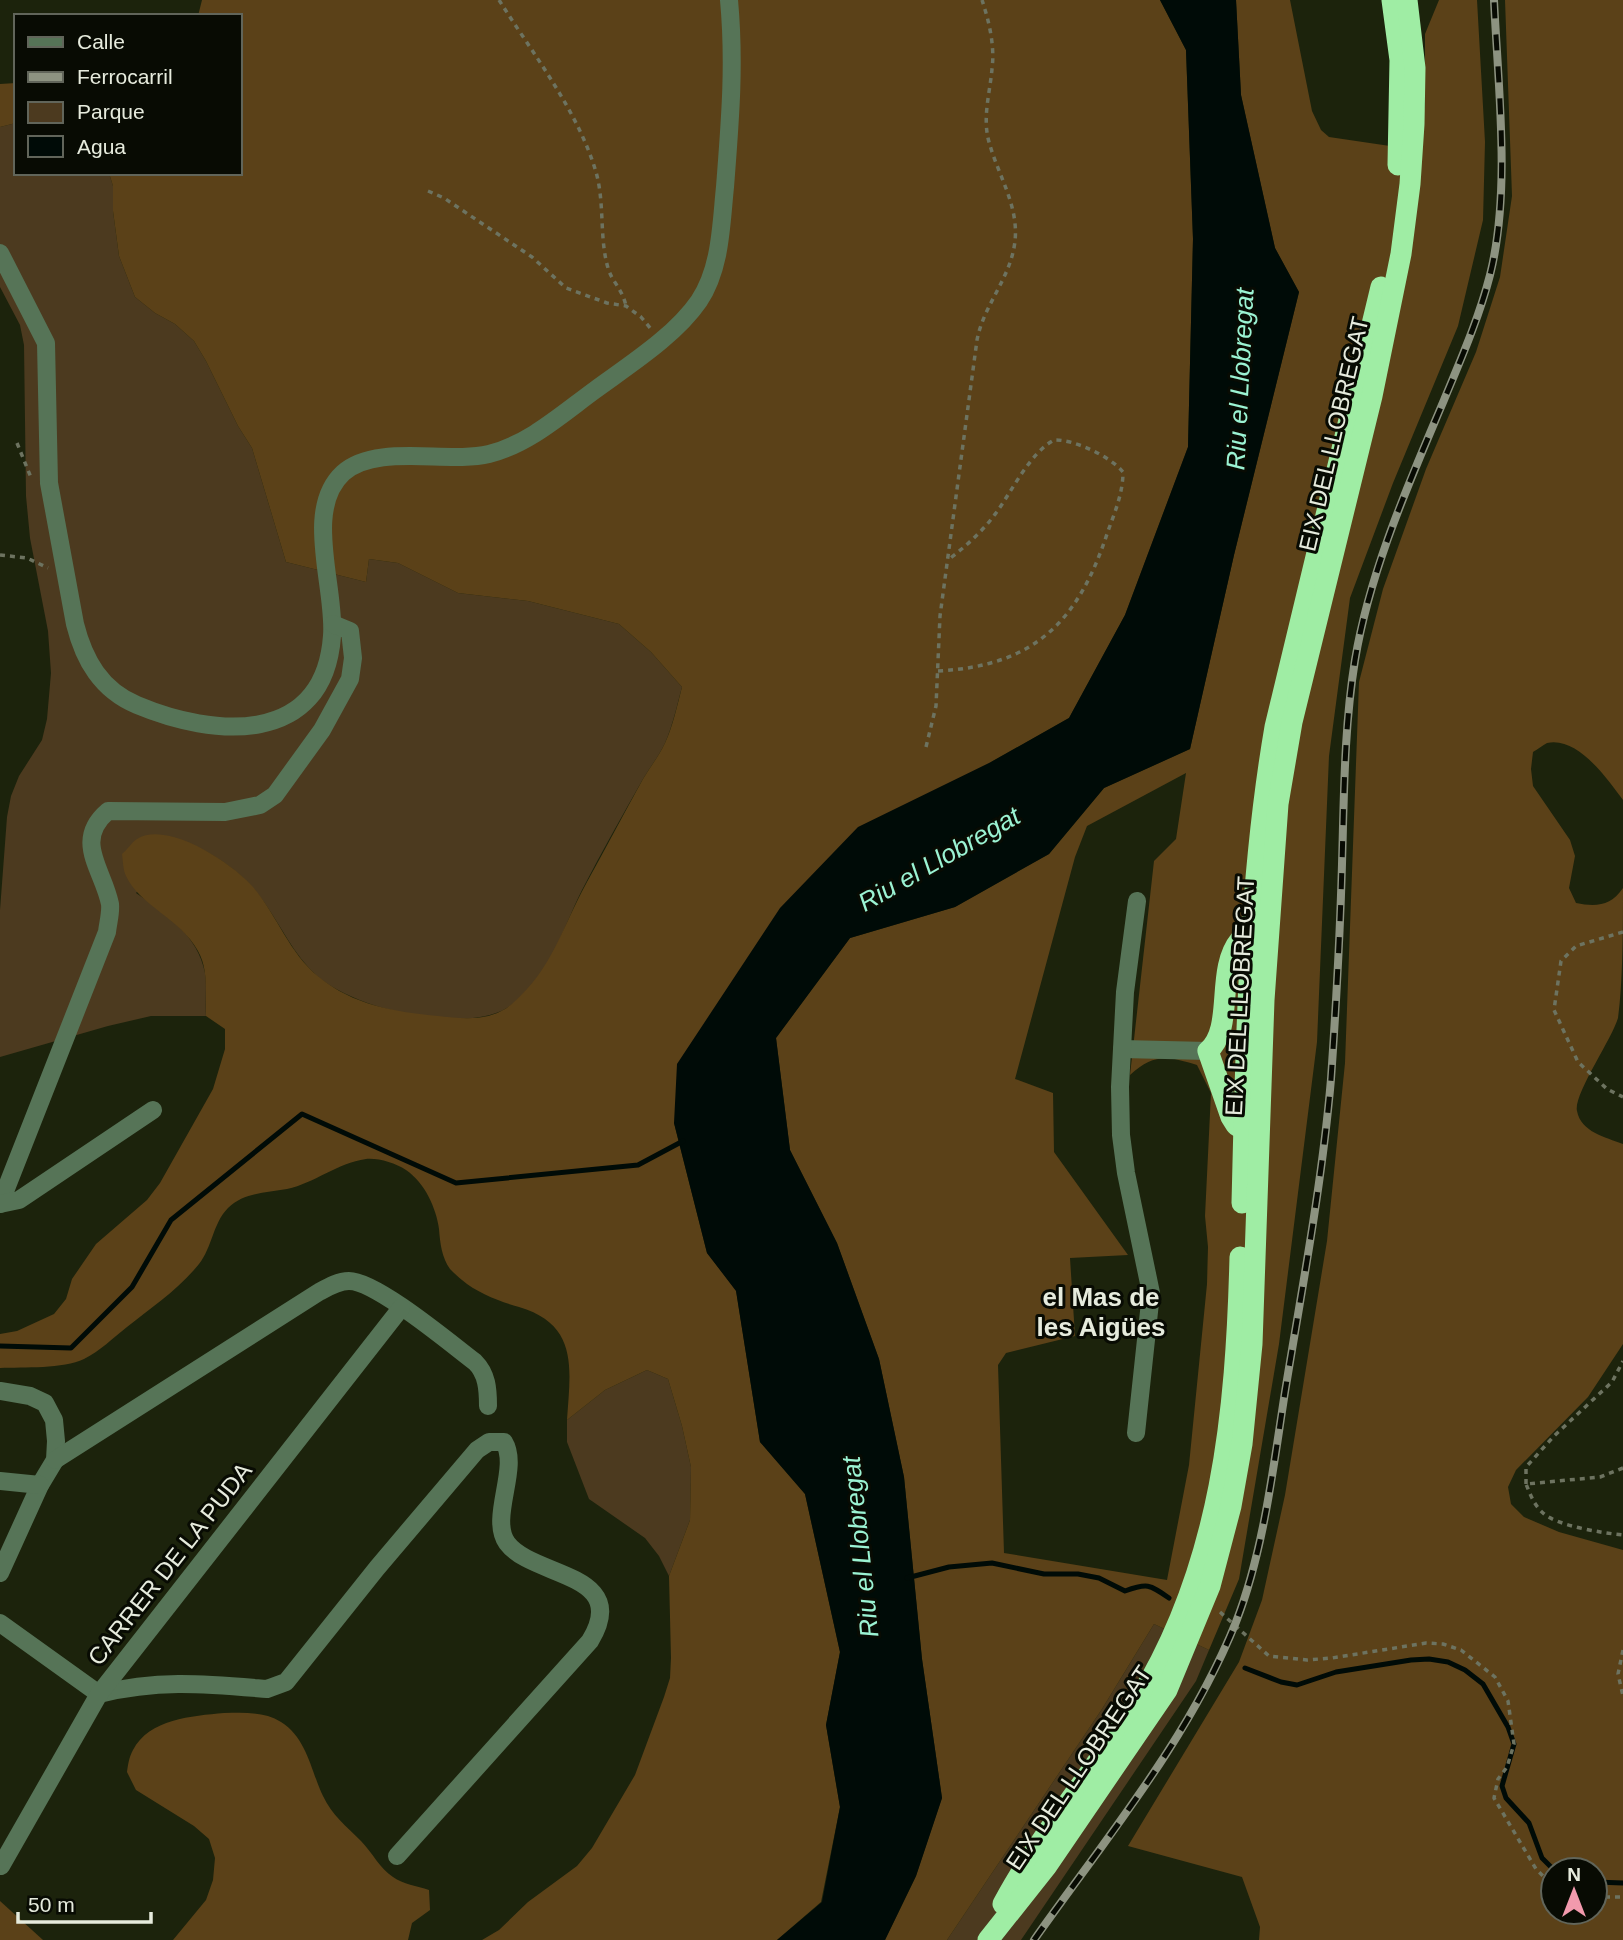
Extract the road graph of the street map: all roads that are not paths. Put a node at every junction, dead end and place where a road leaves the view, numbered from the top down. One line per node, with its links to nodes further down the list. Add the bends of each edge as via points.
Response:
1 (729, 0): 5 (street, via 733,96 716,262 699,301 660,340 560,416 508,448 475,457 375,459 345,471 333,485 324,512)
2 (1392, 0): 7 (highway, EIX DEL LLOBREGAT, via 1400,60 1398,171 1391,233 1275,727 1264,795)
3 (1407, 0): 25 (highway, EIX DEL LLOBREGAT, via 1415,68 1414,124 1401,254 1372,396 1292,722 1278,804 1264,1000 1252,1344 1231,1506 1205,1599 1167,1690 1046,1867)
4 (0, 253): 5 (street, via 46,343 49,483 65,579 79,641 105,684 133,703 161,713 253,726 273,722 291,713 321,677)
5 (333, 624): 12 (street, via 350,631 350,679 322,730 275,795 260,805 225,812 108,811 94,826 91,846 110,906 107,932)
6 (1137, 901): 8 (street)
7 (1252, 940): 9 (highway, via 1240,940 1234,947 1217,1038); 11 (highway, EIX DEL LLOBREGAT)
8 (1122, 1049): 9 (street); 16 (street, via 1123,1148 1151,1293)
9 (1208, 1051): 11 (highway, via 1231,1117)
10 (153, 1110): 12 (street, via 19,1200)
11 (1244, 1130): 25 (highway, EIX DEL LLOBREGAT, via 1240,1270 1226,1444 1209,1537 1195,1584 1157,1668 1010,1891)
12 (0, 1204)
13 (401, 1308): 15 (street, via 480,1367 487,1383); 17 (street, via 359,1282 334,1284); 22 (street, CARRER DE LA PUDA)
14 (0, 1391): 17 (street, via 45,1403 54,1420)
15 (488, 1406)
16 (1136, 1433)
17 (55, 1460): 19 (street)
18 (0, 1481): 19 (street)
19 (40, 1485): 20 (street)
20 (0, 1573)
21 (0, 1623): 22 (street)
22 (99, 1693): 23 (street, via 134,1685 189,1683 267,1689 286,1682 477,1450 489,1442 504,1442 508,1448 501,1525 505,1541 544,1567 580,1581 598,1602 600,1620 590,1641); 24 (street, CARRER DE LA PUDA)
23 (397, 1856)
24 (1, 1866)
25 (986, 1940)

